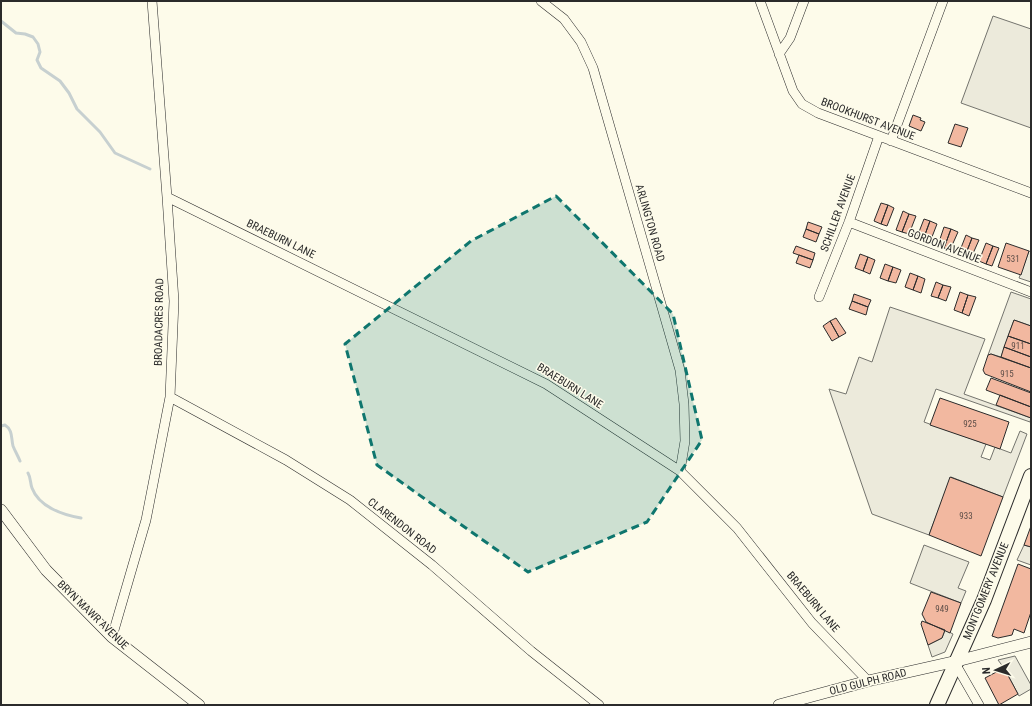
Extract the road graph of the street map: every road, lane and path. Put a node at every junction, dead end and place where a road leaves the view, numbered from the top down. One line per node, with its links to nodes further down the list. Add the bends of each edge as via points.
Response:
1 (152, 1): 10 (street, BROADACRES ROAD)
2 (541, 1): 15 (street, ARLINGTON ROAD, via 564,18 581,42 593,68 680,370 685,441)
3 (760, 1): 6 (street, BROOKHURST AVENUE)
4 (804, 1): 6 (street, via 790,38)
5 (943, 1): 8 (street)
6 (779, 54): 7 (street, BROOKHURST AVENUE, via 793,91 802,104 818,113)
7 (879, 136): 8 (street, BROOKHURST AVENUE); 11 (street, SCHILLER AVENUE)
8 (891, 141): 9 (street, BROOKHURST AVENUE)
9 (1031, 193)
10 (168, 197): 14 (street, BROADACRES ROAD, via 174,300); 15 (street, BRAEBURN LANE, via 546,384)
11 (849, 222): 12 (street, GORDON AVENUE); 13 (street, SCHILLER AVENUE)
12 (1031, 292)
13 (820, 298)
14 (170, 397): 18 (street, BROADACRES ROAD, via 146,520); 23 (street, CLARENDON ROAD, via 286,460 350,500 432,564 531,651)
15 (680, 471): 21 (street, BRAEBURN LANE, via 737,528 812,623)
16 (1031, 476): 20 (main road, MONTGOMERY AVENUE)
17 (1, 510): 18 (street, BRYN MAWR AVENUE, via 46,570)
18 (112, 637): 22 (street, BRYN MAWR AVENUE)
19 (1031, 642): 20 (street, OLD GULPH ROAD)
20 (957, 663): 21 (street, OLD GULPH ROAD); 25 (main road, MONTGOMERY AVENUE); 26 (street)
21 (868, 681): 24 (street, OLD GULPH ROAD)
22 (199, 705)
23 (599, 705)
24 (779, 705)
25 (937, 705)
26 (979, 705)

